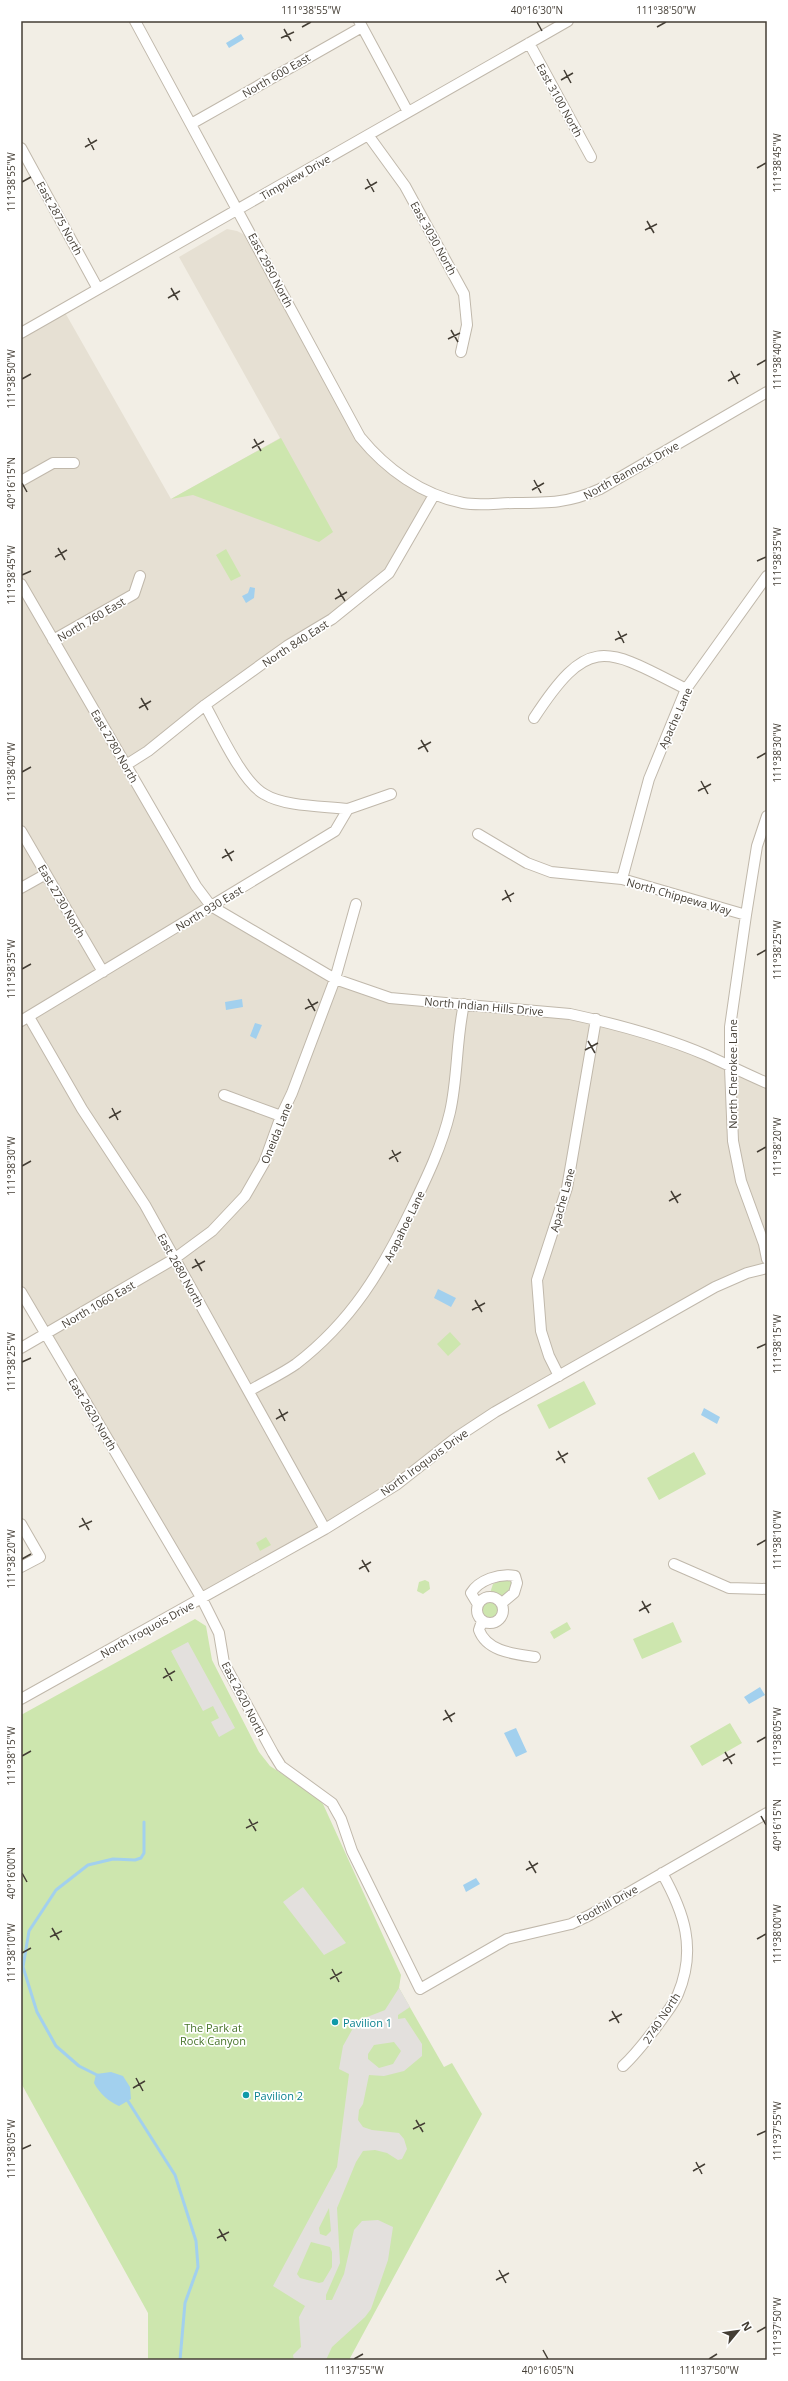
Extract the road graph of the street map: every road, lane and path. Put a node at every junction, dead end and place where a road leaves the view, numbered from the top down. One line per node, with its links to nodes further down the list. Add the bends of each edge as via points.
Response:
1 (135, 21): 6 (street, East 2950 North)
2 (568, 21): 4 (street, Timpview Drive)
3 (360, 24): 5 (street); 6 (street, North 600 East)
4 (529, 43): 5 (street, Timpview Drive); 9 (street, East 3100 North)
5 (408, 112): 7 (street, Timpview Drive)
6 (191, 124): 10 (street, East 2950 North)
7 (368, 135): 10 (street, Timpview Drive); 13 (street, East 3030 North, via 405,186 464,294 466,325)
8 (21, 148): 11 (street, East 2875 North)
9 (591, 156)
10 (238, 210): 11 (street, Timpview Drive); 17 (street, East 2950 North, via 360,437 373,453 401,475)
11 (98, 289): 12 (street, Timpview Drive)
12 (21, 333)
13 (461, 352)
14 (767, 392): 17 (street, North Bannock Drive, via 579,499 552,503 464,503)
15 (74, 463): 16 (street, via 53,463)
16 (21, 481)
17 (434, 495): 23 (street, North 840 East, via 389,573 332,619 287,646)
18 (140, 576): 21 (street, North 760 East, via 134,594)
19 (767, 576): 22 (street, Apache Lane)
20 (21, 584): 21 (street, East 2780 North)
21 (53, 640): 25 (street, East 2780 North)
22 (686, 689): 24 (street, via 631,661 615,656 593,657 571,670 549,695); 32 (street, Apache Lane, via 649,779)
23 (205, 705): 25 (street, North 840 East, via 148,751); 27 (street, via 247,777 263,794 299,804)
24 (534, 718)
25 (126, 765): 35 (street, East 2780 North, via 196,886)
26 (391, 794): 27 (street)
27 (348, 809): 35 (street, North 930 East, via 335,831)
28 (767, 816): 36 (street, North Cherokee Lane, via 757,846)
29 (21, 831): 31 (street, East 2730 North)
30 (478, 834): 32 (street, North Chippewa Way, via 527,863 551,872)
31 (46, 874): 33 (street); 37 (street, East 2730 North)
32 (622, 879): 36 (street, North Chippewa Way)
33 (21, 888)
34 (356, 904): 38 (street, Oneida Lane)
35 (211, 906): 37 (street, North 930 East); 38 (street, North Indian Hills Drive)
36 (746, 915): 42 (street, North Cherokee Lane, via 730,1027)
37 (103, 972): 40 (street, North 930 East)
38 (335, 979): 39 (street, North Indian Hills Drive, via 390,998); 45 (street, Oneida Lane)
39 (464, 1004): 41 (street, North Indian Hills Drive, via 570,1014); 53 (street, Arapahoe Lane, via 453,1093 446,1126 433,1166 390,1254 366,1292 330,1334 295,1365)
40 (25, 1019): 46 (street, East 2680 North, via 144,1205)
41 (596, 1020): 42 (street, North Indian Hills Drive, via 628,1027 687,1047); 52 (street, Apache Lane, via 568,1188 537,1280 541,1331 548,1356)
42 (730, 1068): 43 (street, North Indian Hills Drive); 47 (street, North Cherokee Lane, via 732,1141 741,1181)
43 (767, 1083)
44 (224, 1095): 45 (street)
45 (281, 1116): 46 (street, Oneida Lane, via 264,1163 245,1196 212,1231)
46 (174, 1259): 50 (street, North 1060 East); 53 (street, East 2680 North)
47 (767, 1259)
48 (767, 1268): 52 (street, North Iroquois Drive, via 747,1273 715,1287)
49 (21, 1292): 50 (street, East 2620 North)
50 (45, 1334): 51 (street, North 1060 East); 59 (street, East 2620 North)
51 (21, 1348)
52 (559, 1376): 55 (street, North Iroquois Drive, via 488,1416 396,1485)
53 (249, 1391): 55 (street, East 2680 North)
54 (21, 1524): 57 (street, via 40,1557)
55 (325, 1529): 59 (street, North Iroquois Drive)
56 (674, 1564): 58 (street, via 729,1588)
57 (21, 1567)
58 (767, 1589)
59 (202, 1599): 64 (street, North Iroquois Drive); 67 (street, East 2620 North, via 219,1633 224,1663 273,1753 282,1766 332,1803 341,1819 352,1851)
60 (477, 1603): 61 (street, via 486,1597 494,1597); 61 (street, via 471,1593 480,1582 515,1576 518,1583 514,1593); 62 (street, via 476,1612)
61 (502, 1603): 62 (street, via 502,1614 497,1622)
62 (482, 1621): 63 (street, via 479,1630 490,1644 509,1653)
63 (534, 1657)
64 (21, 1699)
65 (767, 1813): 66 (street, Foothill Drive)
66 (662, 1872): 67 (street, Foothill Drive, via 590,1915 571,1924 507,1939); 68 (street, 2740 North, via 677,1898 684,1922 687,1941 685,1974 676,1998 640,2050)
67 (420, 1989)
68 (623, 2066)

